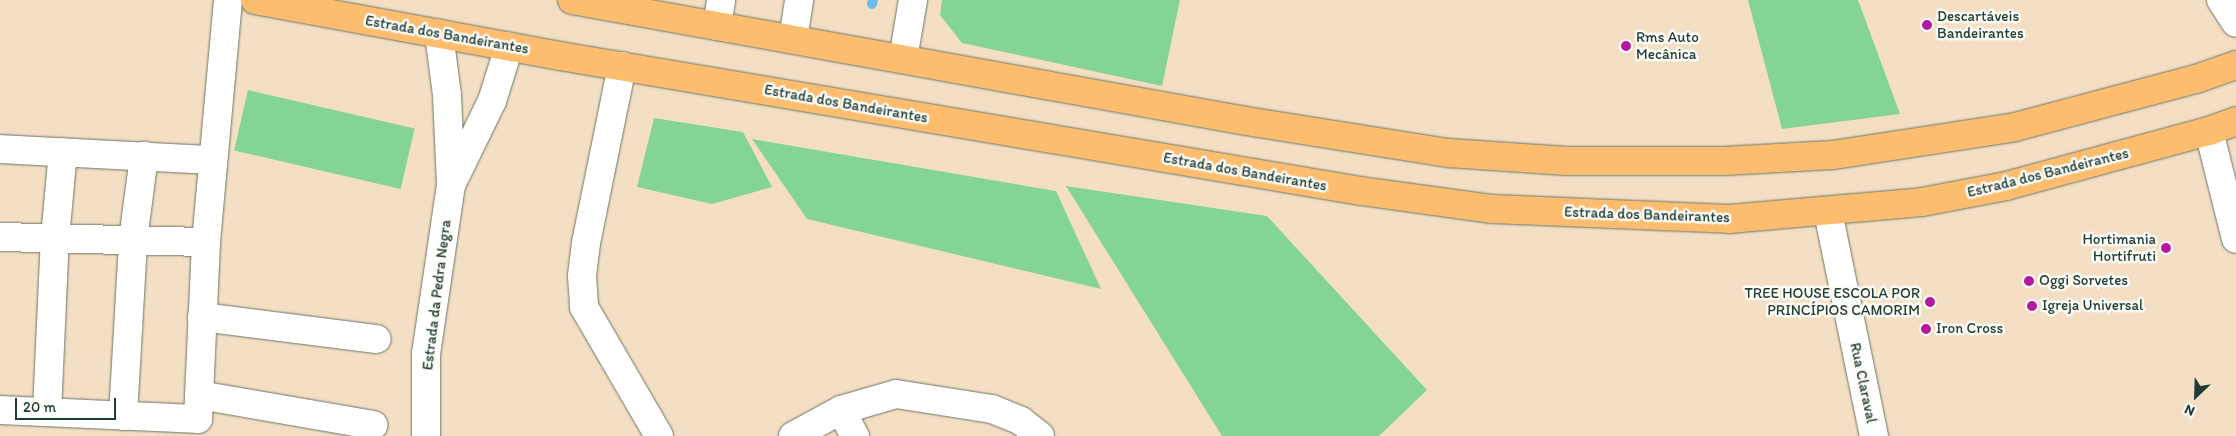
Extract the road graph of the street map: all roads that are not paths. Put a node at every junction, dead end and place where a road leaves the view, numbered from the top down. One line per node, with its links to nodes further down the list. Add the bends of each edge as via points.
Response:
1 (228, 0): 21 (street)
2 (255, 0): 10 (main road, Estrada dos Bandeirantes)
3 (572, 0): 7 (main road)
4 (799, 0): 11 (street)
5 (913, 0): 13 (street)
6 (2221, 0): 9 (street)
7 (626, 4): 8 (main road)
8 (719, 13): 11 (main road)
9 (2236, 23)
10 (439, 34): 12 (main road, Estrada dos Bandeirantes); 22 (street, Estrada da Pedra Negra, via 447,94)
11 (792, 39): 13 (main road)
12 (509, 47): 15 (main road, Estrada dos Bandeirantes); 22 (street, Estrada da Pedra Negra, via 492,101)
13 (904, 59): 14 (main road, via 1246,121 1449,153 1567,161 1724,161 1833,155 2015,127 2196,79)
14 (2236, 65)
15 (622, 66): 23 (main road, Estrada dos Bandeirantes, via 1360,191 1493,209 1729,219); 38 (street, via 586,243 582,276 584,307)
16 (2236, 121): 17 (main road, Estrada dos Bandeirantes)
17 (2209, 131): 23 (main road, Estrada dos Bandeirantes, via 2006,186 1922,202); 26 (street)
18 (0, 149): 19 (street)
19 (63, 152): 20 (street); 25 (street)
20 (144, 156): 21 (street); 27 (street)
21 (213, 160): 28 (street)
22 (451, 184): 37 (street, Estrada da Pedra Negra, via 426,354)
23 (1828, 212): 42 (street, Rua Claraval)
24 (0, 237): 25 (street)
25 (55, 238): 27 (street); 34 (street)
26 (2236, 239)
27 (133, 240): 28 (street); 35 (street)
28 (206, 242): 29 (street)
29 (202, 317): 30 (street); 31 (street)
30 (377, 339)
31 (199, 395): 35 (street, via 198,419); 36 (street)
32 (0, 410): 34 (street)
33 (841, 410): 39 (street); 40 (street); 41 (street, via 896,394 992,409 1021,421)
34 (47, 412): 35 (street)
35 (123, 416)
36 (373, 425)
37 (426, 436)
38 (659, 436)
39 (793, 436)
40 (855, 436)
41 (1040, 436)
42 (1874, 436)

